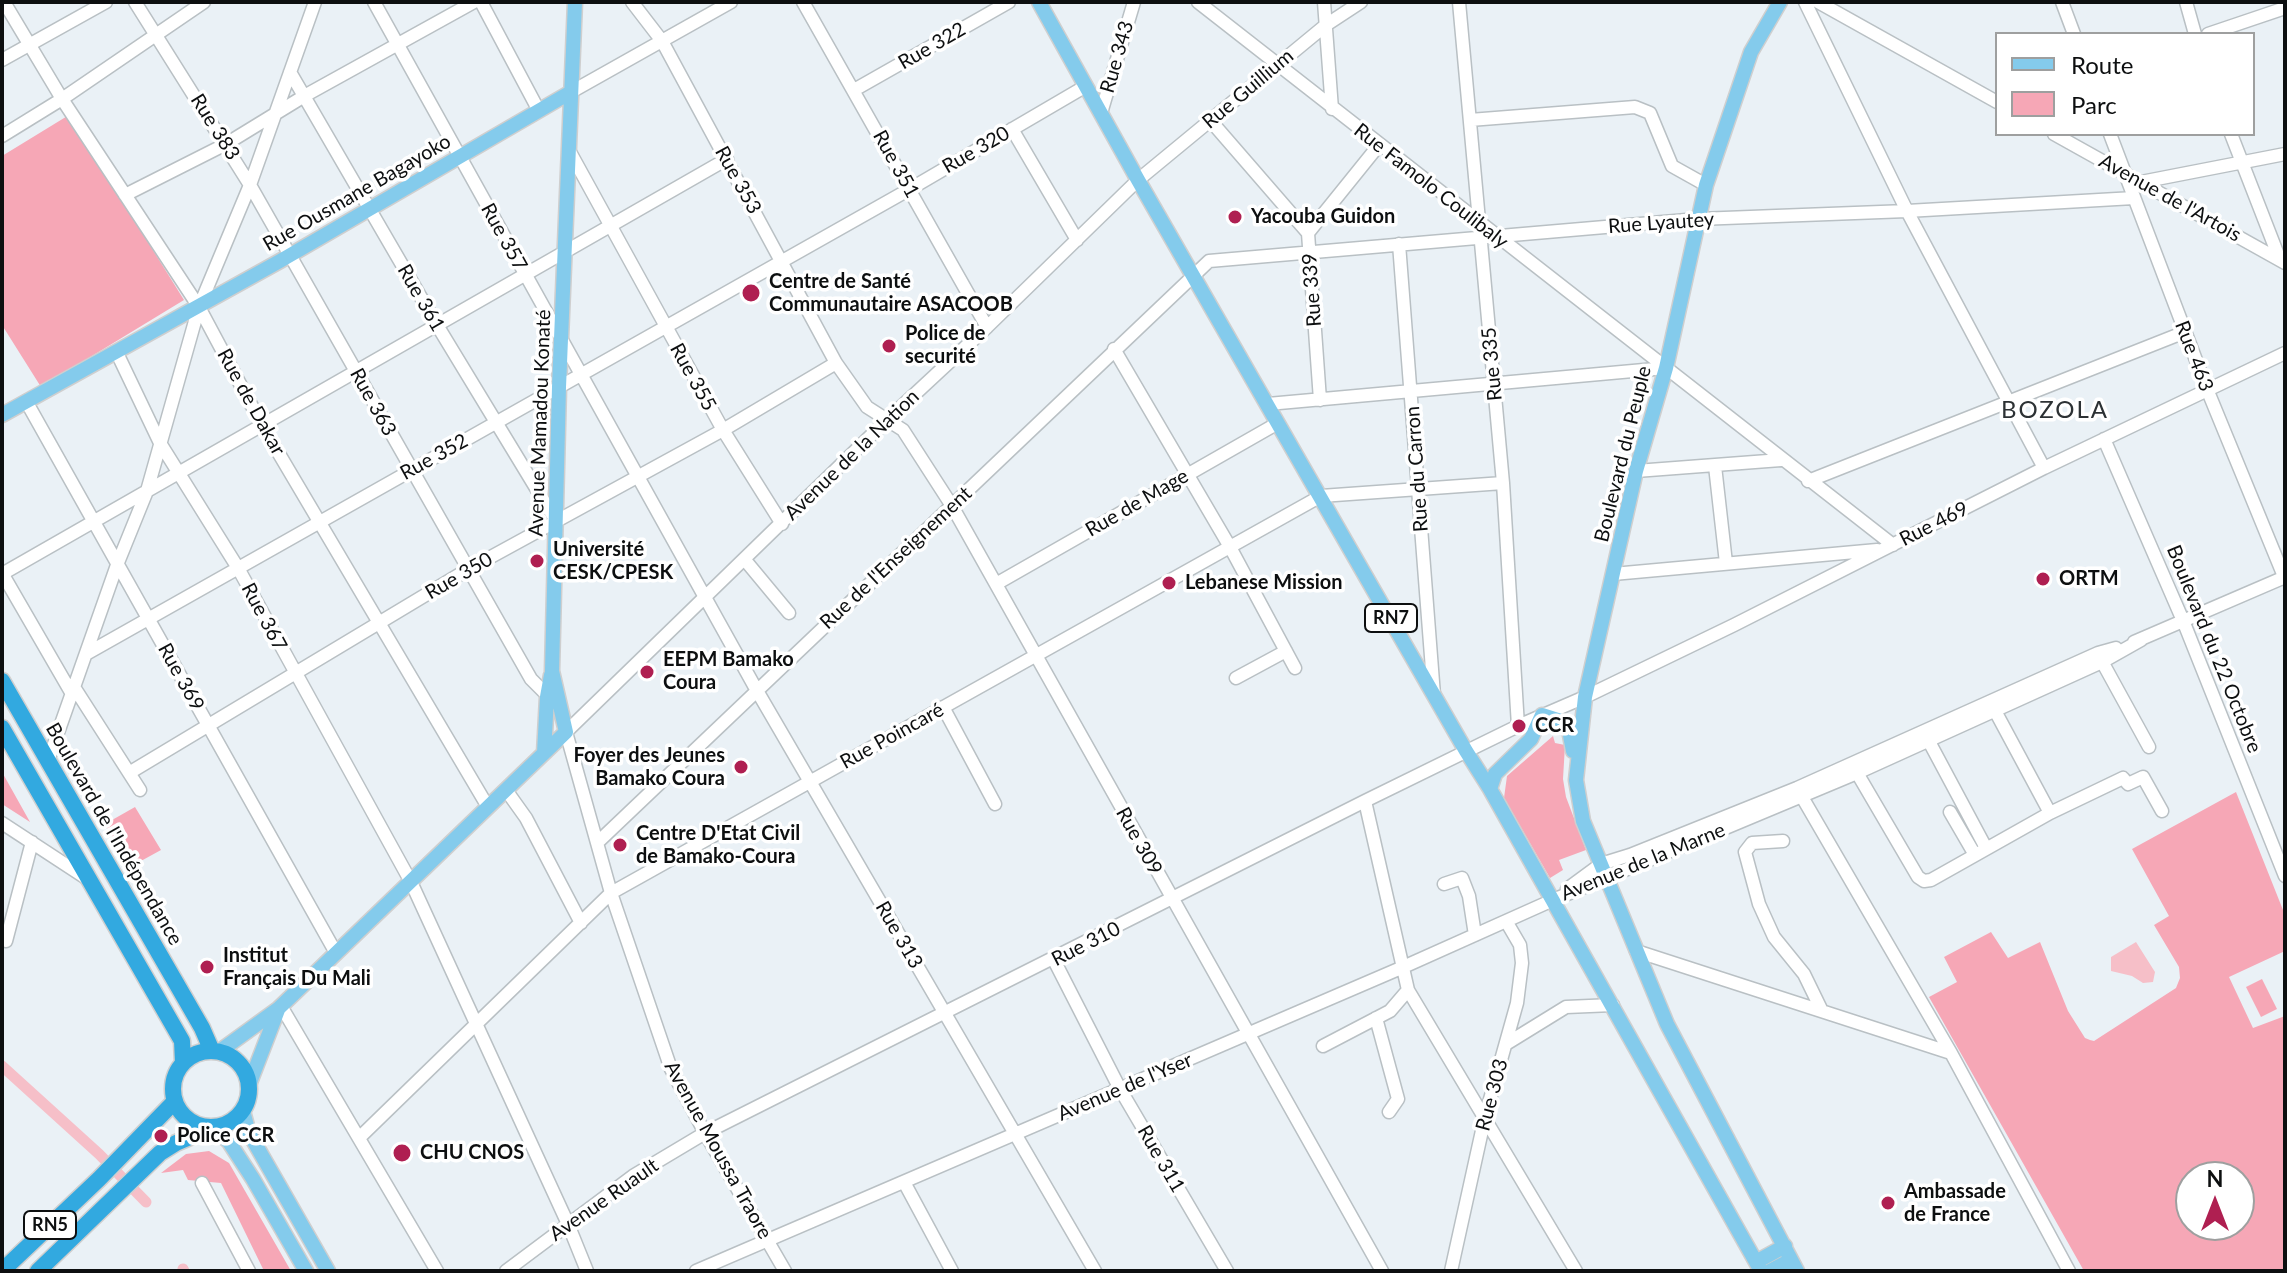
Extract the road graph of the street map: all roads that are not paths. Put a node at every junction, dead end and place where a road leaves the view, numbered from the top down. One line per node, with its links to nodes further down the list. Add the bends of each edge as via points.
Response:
1 (4, 2): 32 (street, Rue de Dakar)
2 (106, 2): 32 (street)
3 (135, 2): 30 (street, Rue 383)
4 (204, 2): 30 (street)
5 (315, 2): 36 (street)
6 (374, 2): 33 (street, Rue 357)
7 (474, 2): 33 (street)
8 (481, 2): 44 (street)
9 (575, 2): 39 (main road, Avenue Mamadou Konaté)
10 (632, 2): 31 (street, Rue 353)
11 (731, 2): 31 (street, Rue Ousmane Bagayoko)
12 (803, 2): 38 (street, Rue 351)
13 (1009, 2): 38 (street, Rue 322)
14 (1039, 2): 37 (main road, RN7)
15 (1134, 2): 46 (street, Rue 343)
16 (1198, 2): 35 (street, Rue Famolo Coulibaly)
17 (1324, 2): 26 (street)
18 (1361, 2): 26 (street, Rue Guillium)
19 (1459, 2): 48 (street, Rue 335)
20 (1780, 2): 65 (main road, Boulevard du Peuple, via 1751,52)
21 (1805, 2): 70 (street)
22 (1818, 2): 42 (street)
23 (2062, 2): 27 (street)
24 (2186, 2): 28 (street)
25 (2285, 8): 29 (street)
26 (1326, 25): 35 (street, Rue Guillium); 43 (street)
27 (2073, 32)
28 (2194, 32)
29 (2214, 32)
30 (157, 35): 41 (street); 54 (street, Rue 383)
31 (662, 41): 39 (street, Rue Ousmane Bagayoko); 59 (street, Rue 353)
32 (28, 45): 34 (street); 41 (street, Rue de Dakar)
33 (397, 45): 40 (street); 58 (street, Rue 357)
34 (2, 60)
35 (1276, 65): 43 (street, Rue Famolo Coulibaly); 47 (street, Rue Guillium)
36 (290, 72): 40 (street, Rue 361); 45 (street)
37 (1086, 86): 46 (main road, RN7); 49 (street, Rue 320)
38 (854, 90): 66 (street, Rue 351)
39 (571, 92): 44 (main road, Rue Ousmane Bagayoko); 56 (main road, Avenue Mamadou Konaté)
40 (306, 95): 45 (street); 69 (street, Rue 361)
41 (62, 99): 50 (street); 67 (street, Rue de Dakar)
42 (1995, 101)
43 (1332, 109): 55 (street, Rue Famolo Coulibaly)
44 (539, 111): 58 (main road, Rue Ousmane Bagayoko)
45 (276, 113): 54 (street); 64 (street)
46 (1101, 113): 62 (main road, RN7)
47 (1210, 120): 62 (street, Rue Guillium); 74 (street, Rue 339)
48 (1470, 120): 65 (street, via 1635,107 1650,113 1672,166); 72 (street, Rue 335)
49 (1012, 129): 66 (street, Rue 320); 77 (street)
50 (2, 136)
51 (2058, 136): 61 (street, Avenue de l'Artois)
52 (2111, 136): 61 (street, Rue 463)
53 (2232, 136): 60 (street)
54 (226, 144): 64 (street, Rue 383); 67 (street)
55 (1379, 145): 72 (street, Rue Famolo Coulibaly); 74 (street)
56 (570, 152): 73 (street, Rue 355); 79 (main road, Avenue Mamadou Konaté)
57 (2285, 154): 60 (street)
58 (459, 157): 69 (main road, Rue Ousmane Bagayoko); 85 (street, Rue 357)
59 (727, 159): 73 (street); 82 (street, Rue 353)
60 (2240, 161): 63 (street); 83 (street)
61 (2124, 173): 63 (street, Avenue de l'Artois); 68 (street, Rue 463)
62 (1138, 180): 77 (street, Avenue de la Nation); 84 (main road, RN7)
63 (2141, 182): 83 (street, Avenue de l'Artois)
64 (250, 185): 81 (street, Rue 383); 86 (street)
65 (1706, 185): 71 (main road, Boulevard du Peuple)
66 (910, 189): 82 (street, Rue 320); 89 (street, Rue 351)
67 (125, 195): 86 (street, Rue de Dakar)
68 (2134, 198): 70 (street, Rue Lyautey); 90 (street, Rue 463)
69 (370, 208): 81 (main road, Rue Ousmane Bagayoko); 87 (street, Rue 361)
70 (1907, 211): 71 (street, Rue Lyautey); 105 (street)
71 (1698, 219): 75 (street, Rue Lyautey); 96 (main road, Boulevard du Peuple)
72 (1479, 223): 75 (street, Rue Famolo Coulibaly); 76 (street, Rue 335)
73 (611, 226): 79 (street); 88 (street, Rue 355)
74 (1308, 233): 80 (street, Rue 339)
75 (1495, 236): 76 (street, Rue Lyautey); 96 (street, Rue Famolo Coulibaly)
76 (1481, 237): 78 (street, Rue Lyautey); 99 (street, Rue 335)
77 (1077, 240): 89 (street, Avenue de la Nation)
78 (1399, 244): 80 (street, Rue Lyautey); 102 (street, Rue du Carron)
79 (566, 252): 85 (street); 91 (main road, Avenue Mamadou Konaté)
80 (1309, 252): 84 (street, Rue Lyautey, via 1214,260); 103 (street, Rue 339)
81 (290, 255): 86 (main road, Rue Ousmane Bagayoko); 97 (street, Rue 363)
82 (783, 261): 88 (street, Rue 352); 95 (street, Rue 353)
83 (2282, 262)
84 (1194, 274): 92 (street, Rue de l'Enseignement); 106 (main road, RN7)
85 (525, 275): 87 (street); 91 (street, Rue 357)
86 (199, 307): 93 (main road, Rue Ousmane Bagayoko); 111 (street, Rue de Dakar); 114 (street)
87 (437, 325): 97 (street); 109 (street, Rue 361)
88 (666, 327): 98 (street, Rue 352); 112 (street, Rue 355)
89 (987, 327): 108 (street, Avenue de la Nation)
90 (2185, 332): 101 (street, Rue 463); 105 (street)
91 (562, 343): 98 (street, Rue 357); 100 (main road, Avenue Mamadou Konaté)
92 (1114, 349): 121 (street); 128 (street, Rue de l'Enseignement)
93 (117, 353): 104 (main road, Rue Ousmane Bagayoko); 114 (street, Rue 367)
94 (2285, 353): 101 (street, Rue 469)
95 (836, 363): 108 (street, Rue 353, via 867,407); 112 (street, Rue 350)
96 (1666, 368): 99 (street); 115 (street, Rue Famolo Coulibaly); 119 (main road, Boulevard du Peuple)
97 (356, 372): 111 (street); 118 (street, Rue 363)
98 (580, 375): 100 (street, Rue 352); 122 (street, Rue 357)
99 (1494, 384): 102 (street); 124 (street, Rue 335)
100 (559, 387): 109 (street, Rue 352); 130 (main road, Avenue Mamadou Konaté)
101 (2207, 389): 113 (street, Rue 469); 142 (street, Rue 463)
102 (1410, 391): 103 (street); 125 (street, Rue du Carron)
103 (1320, 400): 106 (street)
104 (26, 401): 107 (main road, Rue Ousmane Bagayoko); 129 (street, Rue 369)
105 (2009, 402): 117 (street); 123 (street)
106 (1268, 404): 110 (main road, RN7)
107 (2, 415)
108 (887, 420): 128 (street, Rue 309, via 903,430); 132 (street, Avenue de la Nation)
109 (496, 422): 118 (street, Rue 352); 130 (street, Rue 361)
110 (1278, 423): 121 (street, Rue de Mage); 127 (main road, RN7)
111 (262, 425): 120 (street); 131 (street, Rue de Dakar)
112 (723, 430): 122 (street, Rue 350); 132 (street, Rue 355)
113 (2104, 439): 117 (street, Rue 469); 148 (street, Boulevard du 22 Octobre)
114 (160, 443): 120 (street, Rue 367); 126 (street)
115 (1781, 460): 116 (street); 123 (street, Rue Famolo Coulibaly)
116 (1715, 466): 119 (street); 136 (street)
117 (2044, 468): 134 (street, Rue 469)
118 (411, 471): 131 (street, Rue 352); 139 (street, Rue 363)
119 (1636, 471): 141 (main road, Boulevard du Peuple)
120 (179, 473): 126 (street); 138 (street, Rue 367)
121 (1188, 474): 133 (street); 143 (street, Rue de Mage)
122 (638, 476): 130 (street, Rue 350); 144 (street, Rue 357)
123 (1808, 481): 134 (street, Rue Famolo Coulibaly)
124 (1503, 483): 125 (street, Rue Poincaré); 168 (street, Rue 335)
125 (1418, 489): 127 (street, Rue Poincaré); 160 (street, Rue du Carron)
126 (147, 491): 129 (street); 137 (street)
127 (1321, 496): 133 (street, Rue Poincaré); 160 (main road, RN7)
128 (952, 506): 143 (street, Rue 309); 158 (street, Rue de l'Enseignement)
129 (94, 521): 137 (street, Rue 369); 140 (street)
130 (556, 521): 139 (street, Rue 350); 154 (main road, Avenue Mamadou Konaté)
131 (319, 522): 138 (street, Rue 352); 147 (street, Rue de Dakar)
132 (782, 524): 135 (street, Avenue de la Nation)
133 (1230, 547): 149 (street); 151 (street, Rue Poincaré)
134 (1889, 547): 136 (street); 162 (street, Rue 469)
135 (745, 560): 144 (street, Avenue de la Nation); 145 (street)
136 (1726, 563): 141 (street)
137 (117, 565): 146 (street, Rue 369); 150 (street)
138 (238, 568): 146 (street, Rue 352); 155 (street, Rue 367)
139 (467, 570): 147 (street, Rue 350); 161 (street, Rue 363)
140 (2, 574): 159 (street, Boulevard de l'Indépendance)
141 (1613, 574): 162 (main road, Boulevard du Peuple)
142 (2285, 577): 148 (street, Avenue de la Marne)
143 (996, 584): 151 (street, Rue 309)
144 (707, 597): 158 (street, Rue 313); 170 (street, Avenue de la Nation)
145 (789, 613)
146 (148, 618): 150 (street, Rue 352); 167 (street, Rue 369)
147 (378, 622): 155 (street, Rue 350); 187 (street, Rue de Dakar)
148 (2184, 623): 152 (street, Avenue de la Marne); 197 (street, Boulevard du 22 Octobre)
149 (1286, 651): 153 (street); 156 (street)
150 (86, 654): 159 (street)
151 (1036, 656): 165 (street, Rue Poincaré); 204 (street, Rue 309)
152 (2100, 658): 163 (street, Avenue de la Marne); 172 (street)
153 (1295, 668)
154 (552, 671): 161 (main road); 164 (main road, Avenue Mamadou Konaté)
155 (294, 673): 167 (street, Rue 350); 200 (street, Rue 367)
156 (1236, 678)
157 (2, 681): 176 (highway, Boulevard de l'Indépendance)
158 (756, 689): 180 (street, Rue 313); 194 (street, Rue de l'Enseignement)
159 (73, 691): 176 (street); 179 (street, Boulevard de l'Indépendance)
160 (1434, 695): 174 (main road, RN7)
161 (547, 697): 164 (street, Rue 363); 175 (main road)
162 (1585, 697): 166 (street, Rue 469); 177 (main road, Boulevard du Peuple)
163 (1993, 706): 171 (street, Avenue de la Marne); 190 (street)
164 (561, 707): 170 (main road, Avenue Mamadou Konaté)
165 (943, 707): 180 (street, Rue Poincaré); 186 (street)
166 (1542, 715): 168 (street, Rue 469); 177 (main road, via 1564,722); 181 (main road, via 1531,739 1495,774)
167 (208, 725): 179 (street, Rue 350); 210 (street, Rue 369)
168 (1518, 726): 174 (street, Rue 310)
169 (2, 728): 173 (highway)
170 (566, 732): 175 (main road); 194 (street, Avenue Moussa Traore)
171 (1926, 736): 178 (street, Avenue de la Marne); 195 (street)
172 (2149, 747)
173 (8, 751): 199 (highway)
174 (1466, 751): 181 (main road, RN7); 185 (street, Rue 310)
175 (544, 753): 183 (main road)
176 (48, 761): 223 (highway, Boulevard de l'Indépendance)
177 (1576, 765): 196 (main road, via 1583,821)
178 (1854, 768): 184 (street, Avenue de la Marne); 195 (street, via 1918,877 1931,880)
179 (129, 773): 182 (street, Boulevard de l'Indépendance)
180 (810, 782): 202 (street, Rue Poincaré); 217 (street, Rue 313)
181 (1490, 789): 203 (main road, RN7)
182 (140, 790)
183 (506, 790): 187 (main road); 206 (street)
184 (1799, 792): 196 (street, Avenue de la Marne); 198 (street, Avenue de la Marne); 224 (street)
185 (1365, 801): 204 (street, Rue 310); 212 (street)
186 (995, 804)
187 (488, 807): 200 (main road)
188 (2162, 811): 190 (street, via 2143,777 2128,784 2123,778)
189 (1950, 812): 195 (street)
190 (2050, 813): 195 (street)
191 (5, 828): 193 (street)
192 (1783, 841): 216 (street, via 1752,843 1745,852 1774,937 1804,974)
193 (32, 842): 199 (street); 208 (street)
194 (597, 843): 202 (street, Avenue Moussa Traore)
195 (1980, 852)
196 (1601, 864): 198 (main road); 203 (street, Avenue de la Marne)
197 (2285, 876)
198 (1606, 879): 203 (street, Avenue de la Marne); 209 (main road)
199 (89, 880): 225 (highway, via 182,1041)
200 (411, 882): 210 (main road); 219 (street, Rue 367)
201 (1444, 884): 207 (street, via 1462,878)
202 (611, 893): 206 (street, Rue Poincaré); 233 (street, Avenue Moussa Traore, via 671,1069)
203 (1553, 900): 205 (street, Avenue de l'Yser); 214 (main road, RN7)
204 (1172, 901): 211 (street, Rue 310); 220 (street, Rue 309)
205 (1506, 921): 207 (street, Avenue de l'Yser); 221 (street, Rue 303, via 1520,945 1522,963)
206 (581, 923): 219 (street, Rue Poincaré)
207 (1475, 935): 212 (street, Avenue de l'Yser)
208 (6, 941)
209 (1636, 951): 216 (street); 240 (main road, via 1688,1068)
210 (336, 953): 215 (main road)
211 (1054, 960): 217 (street, Rue 310); 227 (street, Rue 311)
212 (1401, 968): 213 (street); 220 (street, Avenue de l'Yser)
213 (1408, 990): 218 (street); 231 (street)
214 (1613, 1005): 221 (street, via 1566,1007); 241 (main road, RN7)
215 (280, 1008): 223 (main road); 226 (main road); 235 (street)
216 (1822, 1011): 224 (street)
217 (945, 1014): 233 (street, Rue 310); 234 (street, Rue 313)
218 (1376, 1018): 222 (street); 230 (street, via 1398,1099)
219 (476, 1026): 235 (street, Rue Poincaré); 238 (street, Rue 367)
220 (1248, 1034): 227 (street, Avenue de l'Yser); 255 (street, Rue 309)
221 (1506, 1044): 231 (street, Rue 303)
222 (1323, 1046)
223 (216, 1051): 225 (highway); 226 (highway, via 232,1055)
224 (1951, 1053): 259 (street)
225 (183, 1063): 228 (highway, via 174,1081)
226 (249, 1085): 229 (highway)
227 (1120, 1089): 234 (street, Avenue de l'Yser); 254 (street, Rue 311)
228 (175, 1101): 232 (highway, via 189,1120); 242 (highway, RN5)
229 (243, 1111): 232 (highway, via 229,1123); 246 (main road, via 249,1133)
230 (1389, 1112)
231 (1485, 1117): 256 (street, Rue 303); 257 (street)
232 (212, 1127): 243 (highway, RN5, via 176,1143 146,1165); 245 (main road, via 229,1142)
233 (705, 1133): 238 (street, Avenue Ruault, via 633,1176); 239 (street, Avenue Moussa Traore)
234 (1017, 1133): 236 (street, Avenue de l'Yser); 253 (street, Rue 313)
235 (359, 1138): 247 (street)
236 (904, 1182): 239 (street, Avenue de l'Yser); 252 (street)
237 (202, 1183): 244 (street)
238 (568, 1224): 248 (street, Avenue Ruault); 249 (street, Rue 367)
239 (767, 1240): 250 (street, Avenue de l'Yser); 251 (street, Avenue Moussa Traore)
240 (1791, 1259): 241 (main road); 258 (main road)
241 (1759, 1266)
242 (2, 1271)
243 (38, 1271)
244 (249, 1271)
245 (306, 1271)
246 (328, 1271)
247 (437, 1271)
248 (506, 1271)
249 (587, 1271)
250 (696, 1271)
251 (785, 1271)
252 (952, 1271)
253 (1095, 1271)
254 (1227, 1271)
255 (1382, 1271)
256 (1451, 1271)
257 (1576, 1271)
258 (1770, 1271)
259 (2069, 1271)

